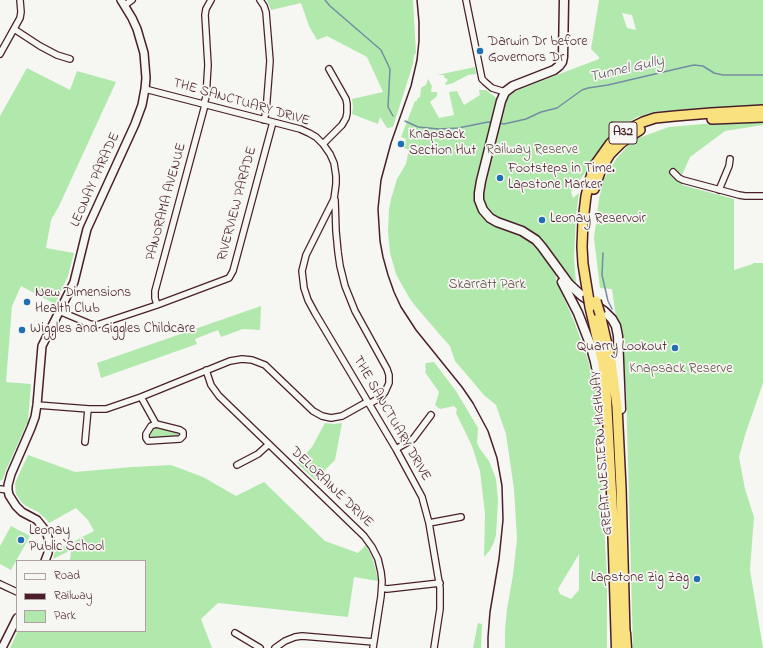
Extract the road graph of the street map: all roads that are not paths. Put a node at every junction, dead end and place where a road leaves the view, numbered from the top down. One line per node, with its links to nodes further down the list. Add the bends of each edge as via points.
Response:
1 (20, 0): 8 (street, via 21,14)
2 (132, 0): 7 (street)
3 (211, 0): 14 (street, PANORAMA AVENUE, via 205,15 208,64)
4 (260, 0): 17 (street, via 266,12 270,61)
5 (466, 0): 13 (street, via 482,79)
6 (564, 0): 13 (main road, via 563,59 560,64 554,70 513,86)
7 (123, 3): 12 (street, LEONAY PARADE, via 137,29 142,47 146,67)
8 (14, 29): 9 (street); 10 (street, via 40,46)
9 (0, 54)
10 (70, 59)
11 (329, 69): 19 (street, via 344,95 348,111 345,121)
12 (145, 89): 14 (street, THE SANCTUARY DRIVE); 30 (street, LEONAY PARADE, via 138,119 87,229 75,280)
13 (505, 92): 27 (main road, via 479,190 479,200 486,214 529,235)
14 (204, 105): 17 (street, THE SANCTUARY DRIVE); 29 (street, PANORAMA AVENUE, via 155,291)
15 (763, 110): 28 (highway, GREAT WESTERN HIGHWAY / A32, bridge, via 655,118 629,129 610,144 595,165 586,196 583,221 583,264 588,295)
16 (763, 117): 28 (highway, GREAT WESTERN HIGHWAY / A32, via 658,124 638,131 615,148 600,169 591,202 588,234)
17 (264, 120): 18 (street, THE SANCTUARY DRIVE)
18 (273, 122): 19 (street, THE SANCTUARY DRIVE, via 300,129 316,137); 29 (street, RIVERVIEW PARADE, via 230,278)
19 (323, 144): 24 (street, THE SANCTUARY DRIVE, via 336,171)
20 (730, 159): 22 (street)
21 (672, 172): 22 (street, via 683,180)
22 (719, 190): 23 (street, via 743,196)
23 (763, 196)
24 (334, 199): 25 (street, THE SANCTUARY DRIVE); 26 (street)
25 (326, 214): 26 (street); 33 (street, THE SANCTUARY DRIVE, via 306,255 302,282 314,313)
26 (335, 217): 33 (street, via 340,266 348,296 389,375 385,392 381,397)
27 (546, 252): 42 (main road, via 578,313 590,344 601,391 606,473); 42 (main road, via 569,284 608,315 617,330 622,477)
28 (593, 304): 42 (highway, GREAT WESTERN HIGHWAY / A32, via 603,364); 42 (highway, GREAT WESTERN HIGHWAY / A32, bridge, via 600,314 615,386)
29 (157, 305): 30 (street, RIVERVIEW PARADE, via 97,325)
30 (59, 311): 34 (street, LEONAY PARADE, via 41,349)
31 (206, 370): 32 (street); 33 (street, via 237,359 261,363 313,411 325,417 342,416); 39 (street, DELORAINE DRIVE, via 215,392)
32 (141, 397): 35 (street, via 110,408); 37 (street)
33 (368, 403): 40 (street, THE SANCTUARY DRIVE)
34 (37, 405): 35 (street); 44 (street, LEONAY PARADE, via 33,422 11,474)
35 (88, 409): 38 (street)
36 (431, 415): 40 (street, via 415,438)
37 (156, 424): 37 (street, via 180,430 183,436 180,439 148,441 146,434 151,426)
38 (85, 442)
39 (269, 444): 41 (street, via 256,456); 51 (street, DELORAINE DRIVE, via 364,536 378,559)
40 (396, 449): 47 (street, THE SANCTUARY DRIVE, via 422,497)
41 (237, 465)
42 (616, 488): 46 (highway, GREAT WESTERN HIGHWAY / A32); 55 (highway, GREAT WESTERN HIGHWAY / A32)
43 (0, 489): 44 (street)
44 (8, 490): 48 (street, via 18,508 37,520 46,530 49,544)
45 (461, 517): 47 (street)
46 (613, 520): 61 (highway)
47 (429, 523): 49 (street, THE SANCTUARY DRIVE)
48 (45, 560)
49 (440, 583): 51 (street); 60 (street, THE SANCTUARY DRIVE, via 440,609)
50 (0, 584): 52 (street)
51 (382, 588): 56 (street, DELORAINE DRIVE)
52 (16, 592)
53 (16, 620): 57 (street)
54 (235, 633): 58 (street)
55 (625, 633): 62 (highway)
56 (374, 645): 59 (street, via 302,636 285,641)
57 (2, 648)
58 (260, 648)
59 (275, 648)
60 (434, 648)
61 (617, 648)
62 (626, 648)

